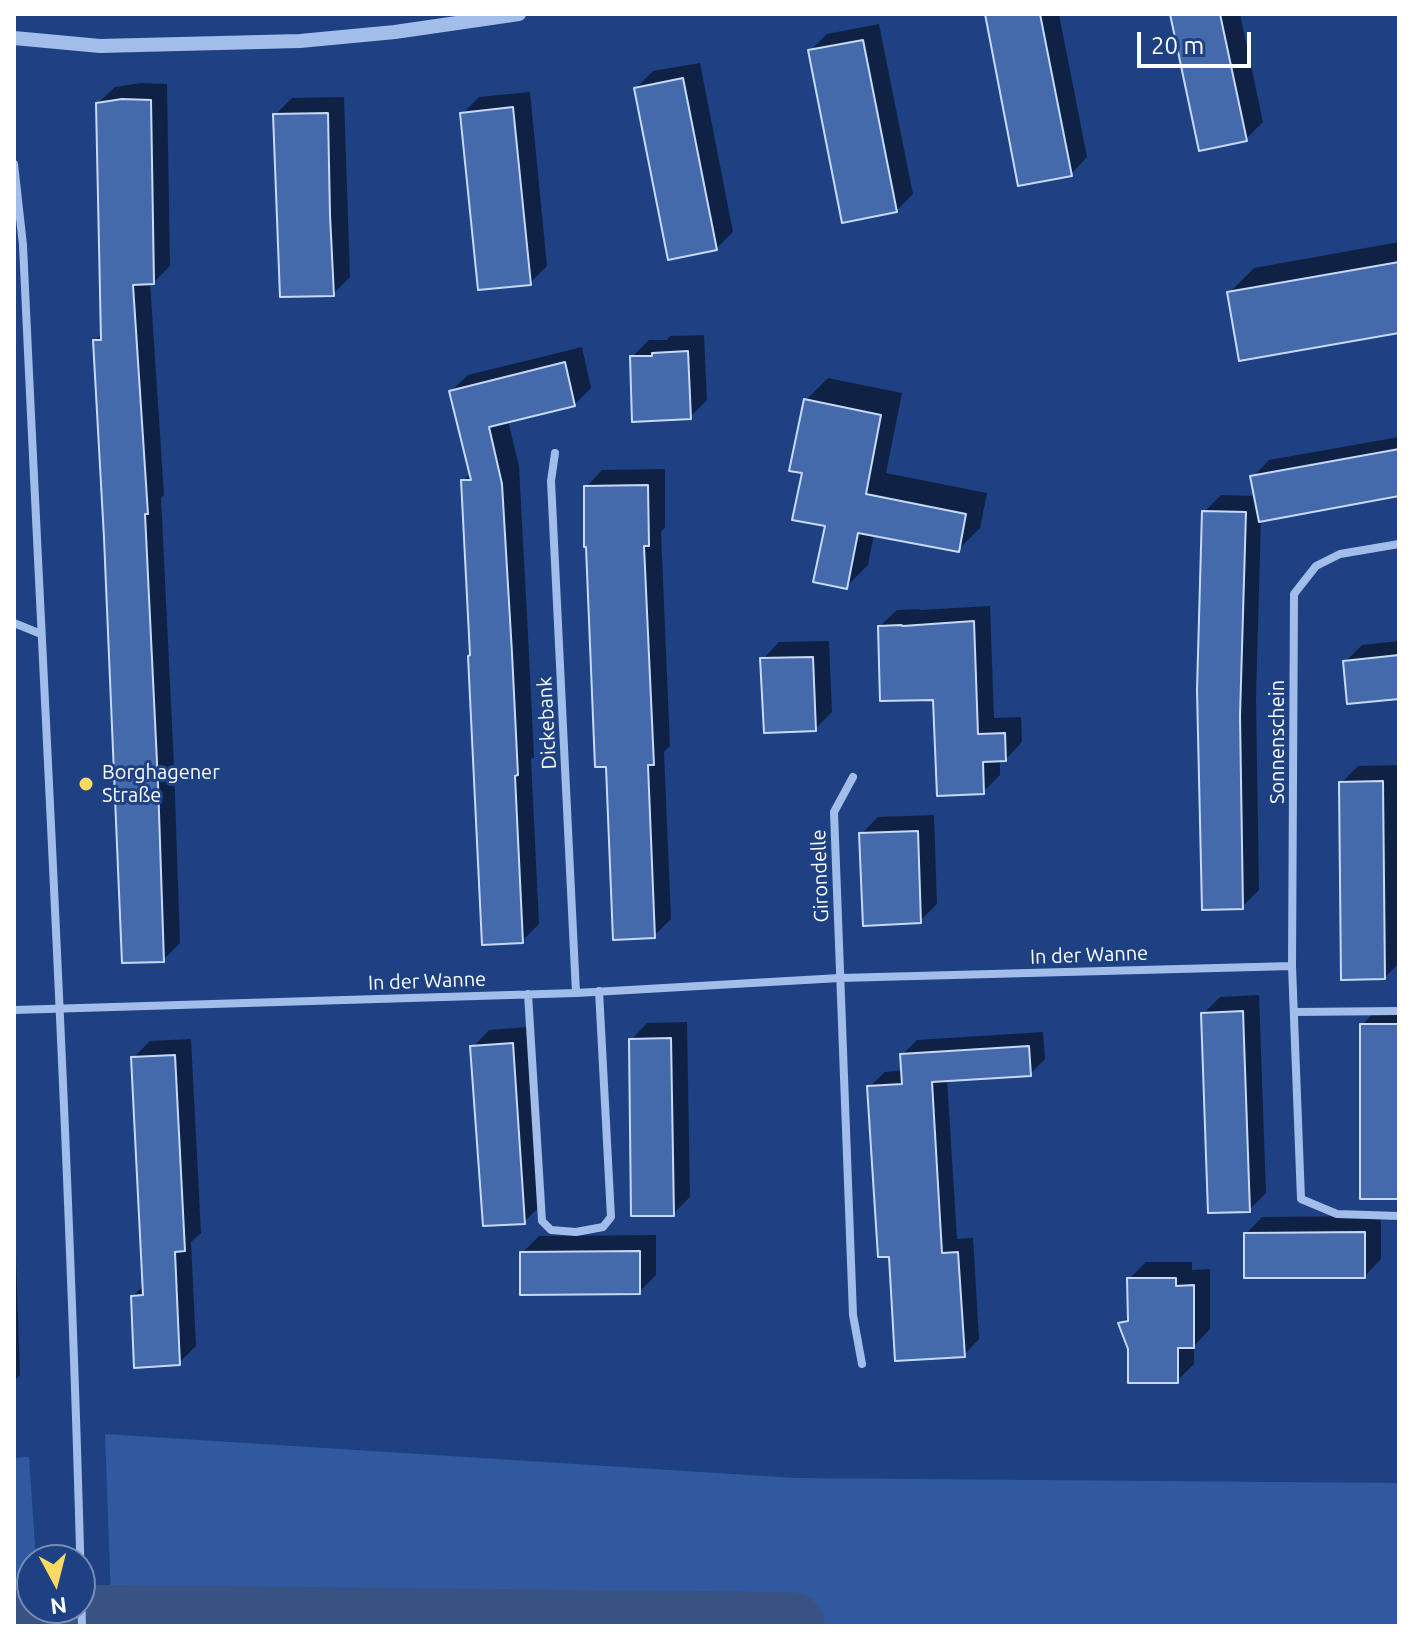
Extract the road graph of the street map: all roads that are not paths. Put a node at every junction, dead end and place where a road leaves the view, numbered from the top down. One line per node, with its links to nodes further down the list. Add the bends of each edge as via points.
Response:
1 (519, 14): 2 (street, via 300,41 100,46)
2 (14, 38)
3 (14, 164): 7 (street, via 23,245)
4 (555, 453): 12 (street, Dickebank, via 551,481)
5 (1399, 544): 9 (street, Sonnenschein, via 1340,554 1316,566 1294,594)
6 (14, 623): 7 (street)
7 (41, 634): 14 (street)
8 (853, 777): 10 (street, Girondelle, via 834,812)
9 (1292, 966): 10 (street, In der Wanne); 17 (street, Sonnenschein)
10 (840, 978): 11 (street, In der Wanne); 19 (street, via 853,1315)
11 (599, 991): 12 (street, In der Wanne); 13 (street, via 611,1217 603,1227 576,1232 551,1230 542,1221)
12 (576, 993): 13 (street, In der Wanne)
13 (528, 994): 14 (street, In der Wanne)
14 (60, 1008): 15 (street, In der Wanne); 20 (street)
15 (14, 1010)
16 (1399, 1011): 17 (street)
17 (1294, 1012): 18 (street, Sonnenschein, via 1301,1199 1337,1214)
18 (1399, 1216)
19 (862, 1364)
20 (82, 1626)

